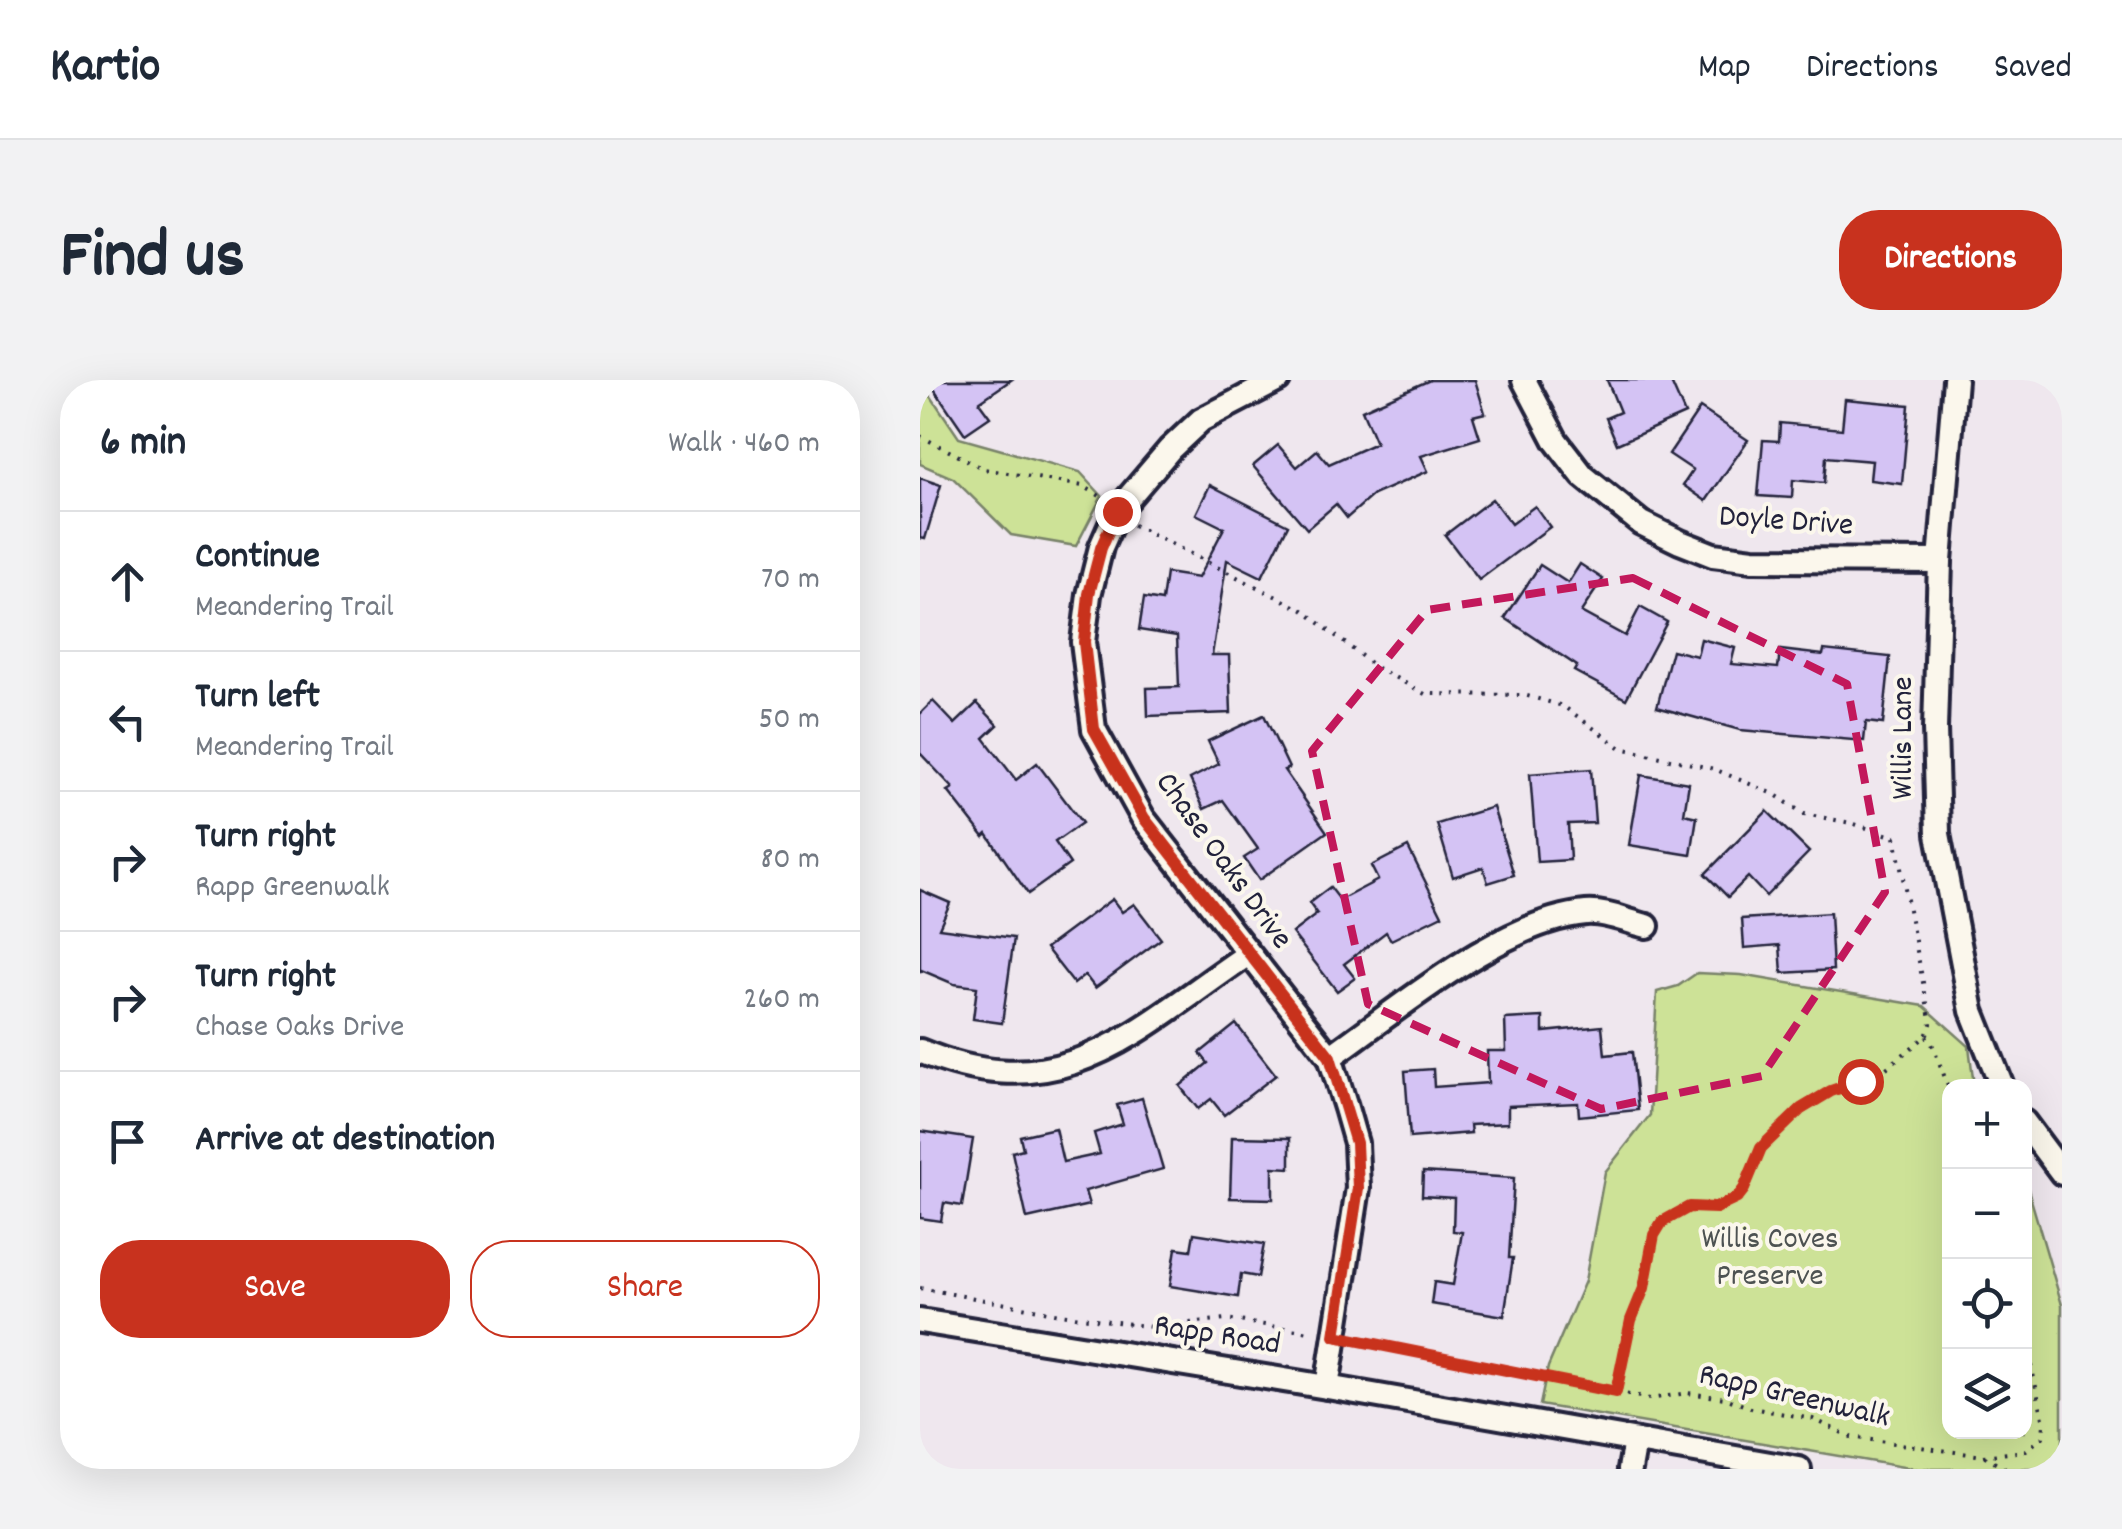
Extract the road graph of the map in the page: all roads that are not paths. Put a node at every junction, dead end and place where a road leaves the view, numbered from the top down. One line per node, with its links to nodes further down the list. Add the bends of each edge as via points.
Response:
1 (1278, 380): 6 (street, Chase Oaks Drive, via 1201,420 1117,511 1089,594 1084,642 1094,729 1144,818)
2 (1524, 380): 4 (street, Doyle Drive, via 1583,476 1641,523 1680,542 1753,560)
3 (1955, 380): 4 (street, Willis Lane)
4 (1940, 561): 9 (street, Willis Lane, via 1938,834 1972,1011)
5 (1646, 926): 8 (street, via 1591,912 1545,920 1473,958)
6 (1248, 955): 7 (street, via 1105,1051 1044,1072 965,1068); 8 (street, Chase Oaks Drive)
7 (920, 1051)
8 (1330, 1057): 13 (street, Chase Oaks Drive, via 1356,1143 1358,1188)
9 (1999, 1079)
10 (2032, 1133): 11 (street)
11 (2062, 1173)
12 (920, 1322): 13 (street, Rapp Road)
13 (1327, 1387): 14 (street, Rapp Road)
14 (1635, 1441): 15 (street); 16 (street, Rapp Road)
15 (1630, 1469)
16 (1800, 1469)

